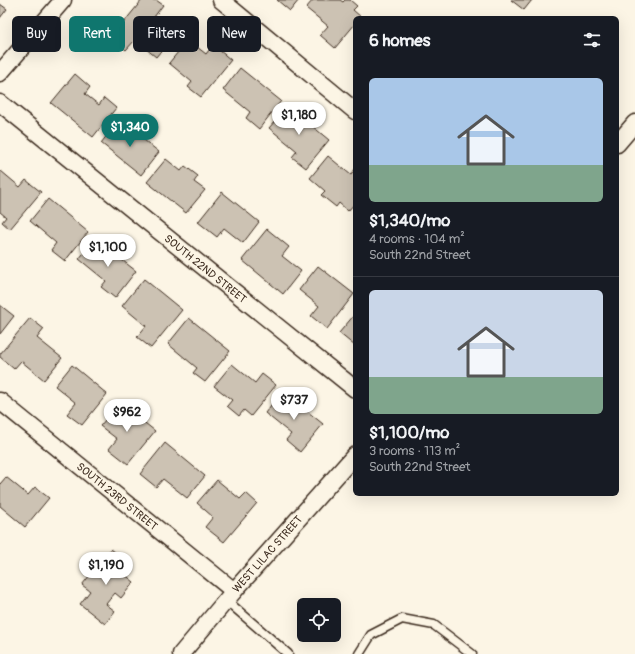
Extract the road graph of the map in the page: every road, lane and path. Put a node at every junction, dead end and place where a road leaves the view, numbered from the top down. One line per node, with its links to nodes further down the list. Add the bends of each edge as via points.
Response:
1 (64, 0): 3 (street)
2 (222, 0): 5 (street)
3 (0, 74)
4 (0, 103): 8 (street, SOUTH 22ND STREET)
5 (353, 109)
6 (635, 123): 7 (street)
7 (619, 142)
8 (353, 387)
9 (0, 401): 11 (street, SOUTH 23RD STREET)
10 (353, 457): 11 (street, WEST LILAC STREET)
11 (230, 596): 12 (street, WEST LILAC STREET); 13 (lane)
12 (181, 654)
13 (288, 654)
14 (359, 654): 15 (lane, via 371,635 402,619 434,625)
15 (472, 654)

